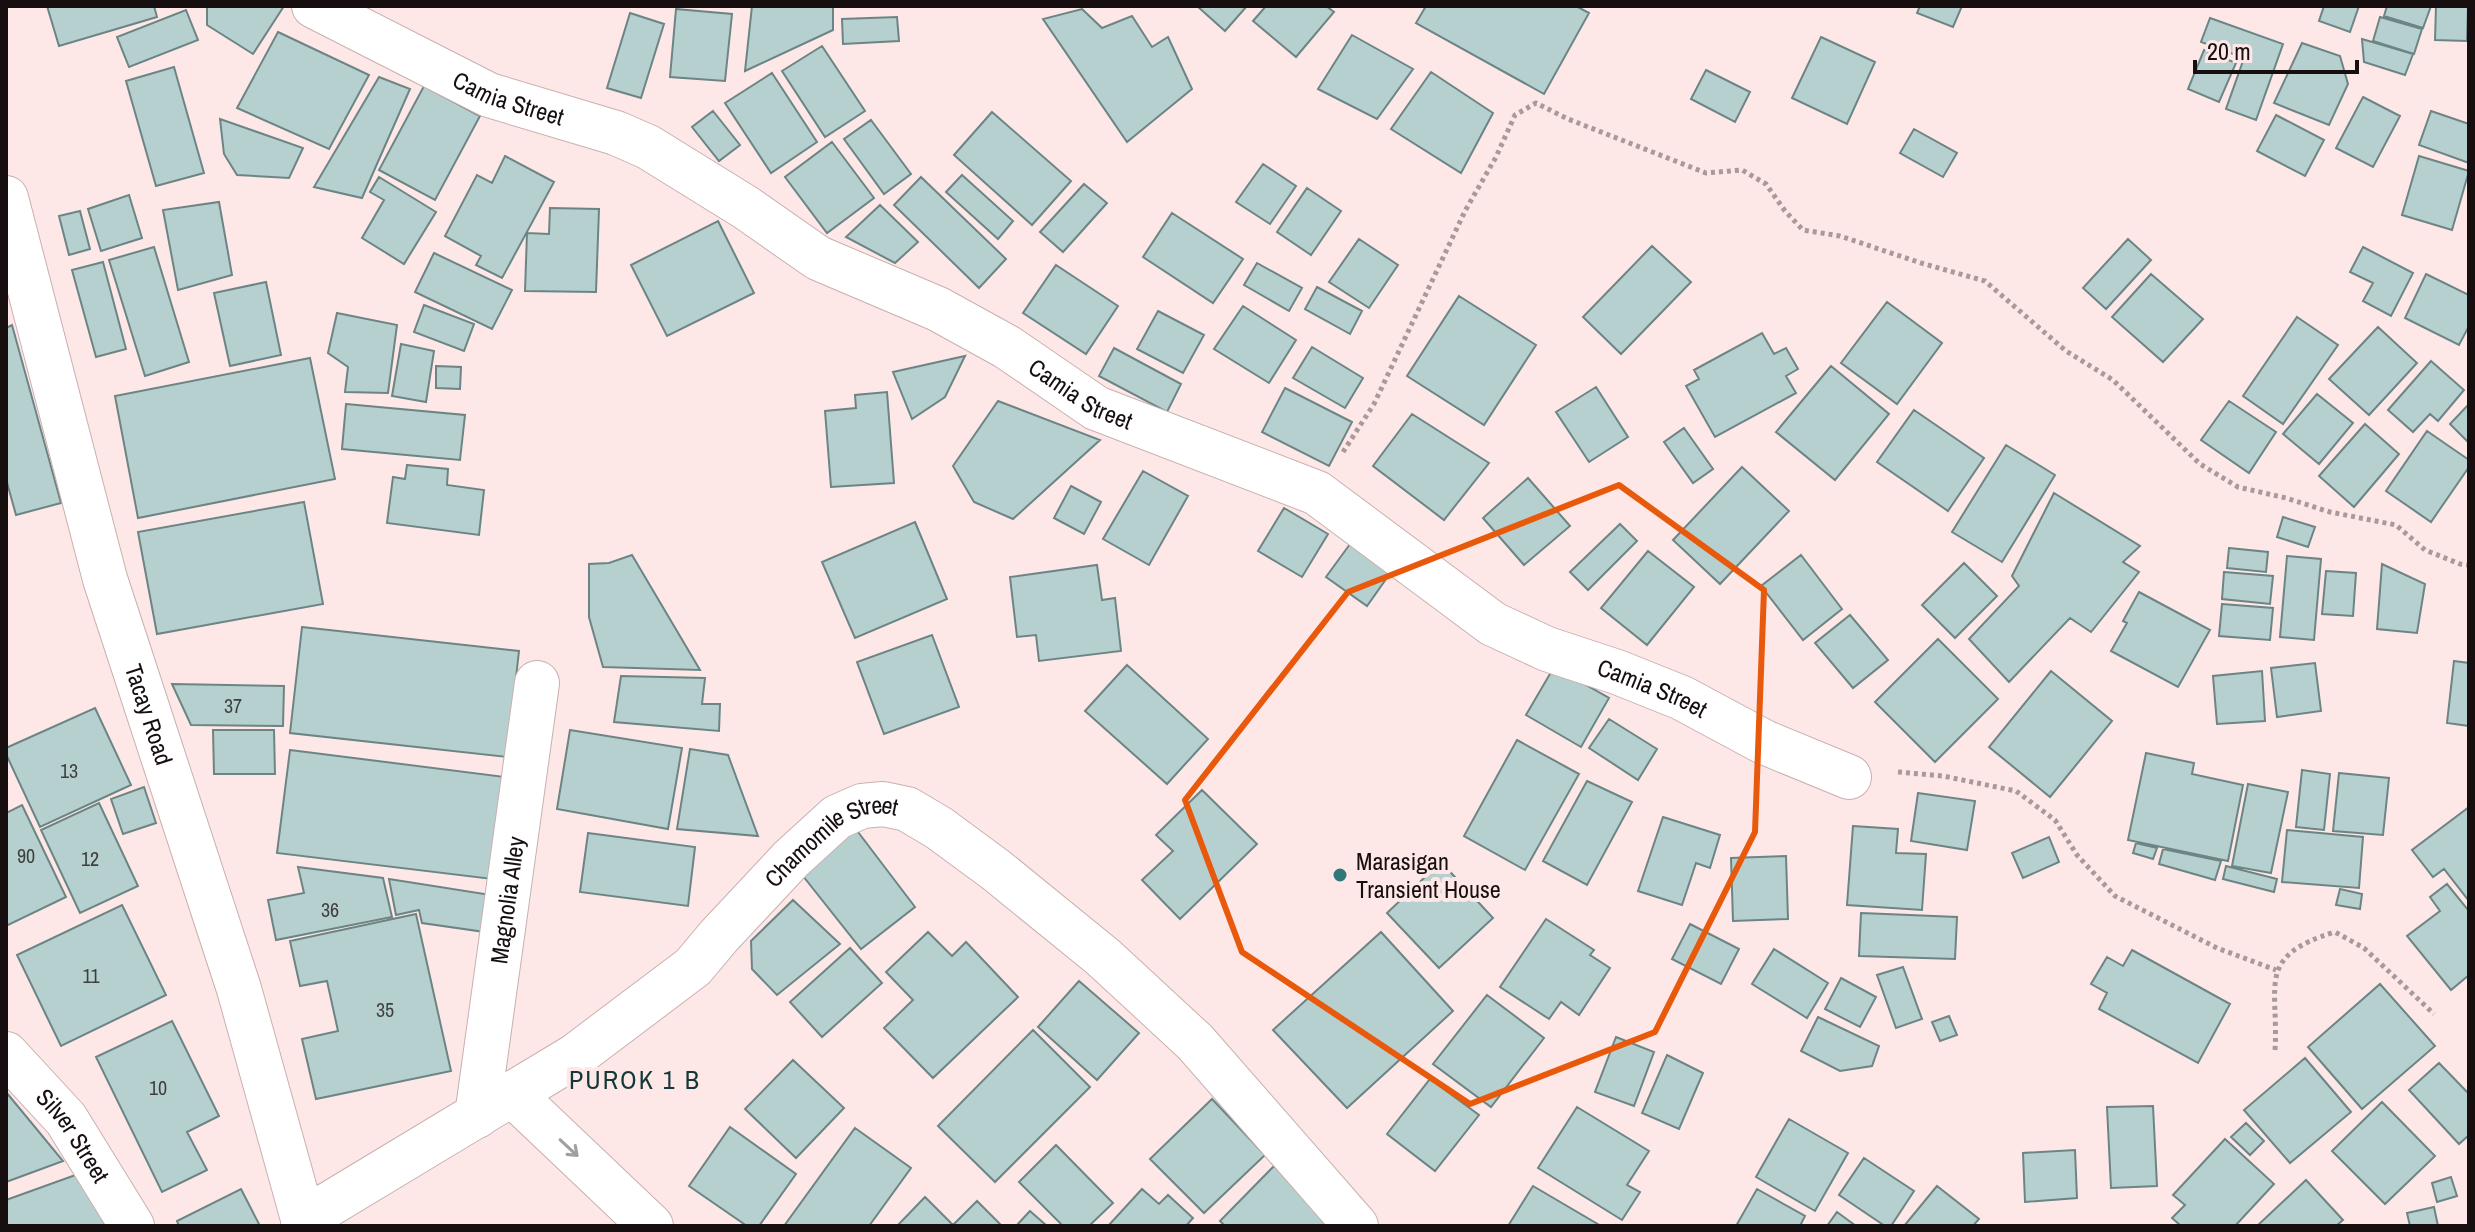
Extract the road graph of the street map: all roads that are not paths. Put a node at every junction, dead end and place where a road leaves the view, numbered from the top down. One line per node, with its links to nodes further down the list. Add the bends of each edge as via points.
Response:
1 (314, 6): 4 (street, Camia Street, via 489,95 648,147 818,258 938,309 1007,347 1096,408 1317,493 1493,624 1682,698 1764,742)
2 (6, 198): 7 (street, Tacay Road, via 105,579 239,989)
3 (537, 683): 6 (street, Magnolia Alley)
4 (1849, 777)
5 (6, 1054): 8 (street, Silver Street, via 66,1119)
6 (495, 1105): 7 (street, Chamomile Street); 9 (street, one-way to 9); 10 (street, Chamomile Street, via 575,1056 693,967 791,859 837,817 883,804 907,809 939,828 1103,957 1195,1042)
7 (304, 1223)
8 (132, 1226)
9 (651, 1226)
10 (1356, 1226)

